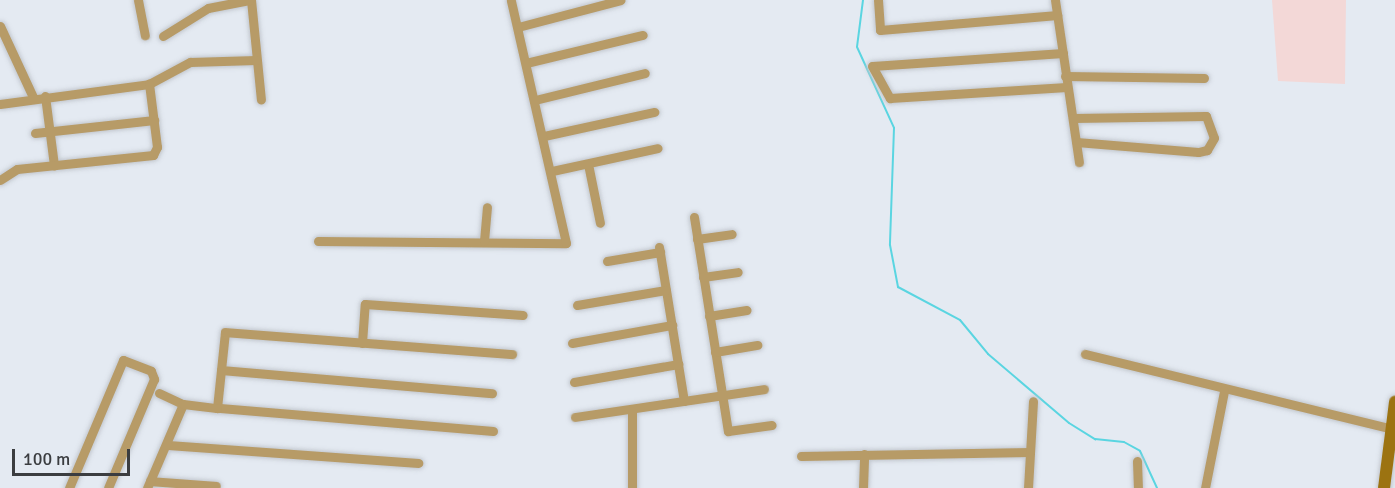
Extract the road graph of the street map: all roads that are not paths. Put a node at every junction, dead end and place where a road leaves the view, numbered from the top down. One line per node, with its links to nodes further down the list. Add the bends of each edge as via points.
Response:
1 (138, 0): 10 (street)
2 (250, 0): 11 (street, via 208,8); 14 (street)
3 (511, 0): 9 (street)
4 (621, 0): 9 (street)
5 (878, 0): 7 (street, via 880,30)
6 (1055, 0): 7 (street)
7 (1057, 15): 13 (street)
8 (0, 26): 22 (street)
9 (518, 27): 15 (street)
10 (145, 35)
11 (163, 36)
12 (643, 36): 15 (street)
13 (1063, 53): 17 (street); 20 (street, via 872,66 890,98)
14 (256, 60): 19 (street, via 190,62); 23 (street)
15 (526, 63): 24 (street)
16 (645, 73): 24 (street)
17 (1065, 76): 18 (street); 20 (street)
18 (1204, 78)
19 (149, 84): 21 (street); 28 (street)
20 (1067, 87): 27 (street)
21 (45, 96): 22 (street); 29 (street)
22 (33, 97): 25 (street)
23 (261, 100)
24 (535, 100): 31 (street)
25 (0, 104)
26 (654, 112): 31 (street)
27 (1073, 118): 32 (street); 32 (street, via 1206,116 1215,138 1207,150 1198,152)
28 (154, 120): 29 (street); 36 (street, via 157,147 153,155)
29 (50, 132): 30 (street); 36 (street)
30 (35, 133)
31 (544, 136): 37 (street)
32 (1076, 142): 34 (street)
33 (658, 148): 35 (street)
34 (1079, 162)
35 (588, 164): 37 (street); 41 (street)
36 (54, 165): 38 (street, via 17,169)
37 (552, 171): 45 (street, via 566,243)
38 (0, 180)
39 (487, 207): 45 (street)
40 (694, 217): 43 (street)
41 (600, 223)
42 (732, 234): 43 (street)
43 (698, 239): 48 (street)
44 (318, 241): 45 (street)
45 (484, 241)
46 (607, 261): 49 (street, via 659,249)
47 (738, 272): 48 (street)
48 (703, 277): 53 (street)
49 (666, 290): 50 (street); 54 (street)
50 (577, 304)
51 (747, 310): 53 (street)
52 (523, 315): 55 (street, via 365,304)
53 (709, 316): 58 (street)
54 (672, 325): 56 (street); 61 (street)
55 (362, 342): 59 (street); 62 (street, via 225,332)
56 (572, 343)
57 (757, 345): 58 (street)
58 (715, 352): 68 (street)
59 (512, 354)
60 (1085, 354): 65 (street)
61 (678, 364): 63 (street); 69 (street)
62 (221, 370): 67 (street); 73 (street)
63 (574, 382)
64 (764, 388): 68 (street)
65 (1224, 391): 77 (street); 93 (street)
66 (159, 393): 72 (street)
67 (492, 393)
68 (722, 395): 69 (street); 76 (street, via 728,432)
69 (684, 401): 74 (street)
70 (1033, 401): 80 (street)
71 (1395, 402): 77 (street)
72 (183, 404): 73 (street); 79 (street)
73 (217, 408): 78 (street)
74 (632, 410): 75 (street); 89 (street)
75 (575, 417)
76 (772, 425)
77 (1392, 429): 94 (street)
78 (493, 431)
79 (168, 445): 84 (street); 85 (street)
80 (1030, 452): 81 (street); 91 (street)
81 (864, 454): 82 (street); 90 (street)
82 (801, 456)
83 (1137, 461): 92 (street)
84 (418, 463)
85 (148, 485): 86 (street)
86 (216, 486)
87 (69, 488): 88 (street, via 123,360 151,371 154,379)
88 (108, 488)
89 (633, 488)
90 (863, 488)
91 (1028, 488)
92 (1138, 488)
93 (1205, 488)
94 (1384, 488)

